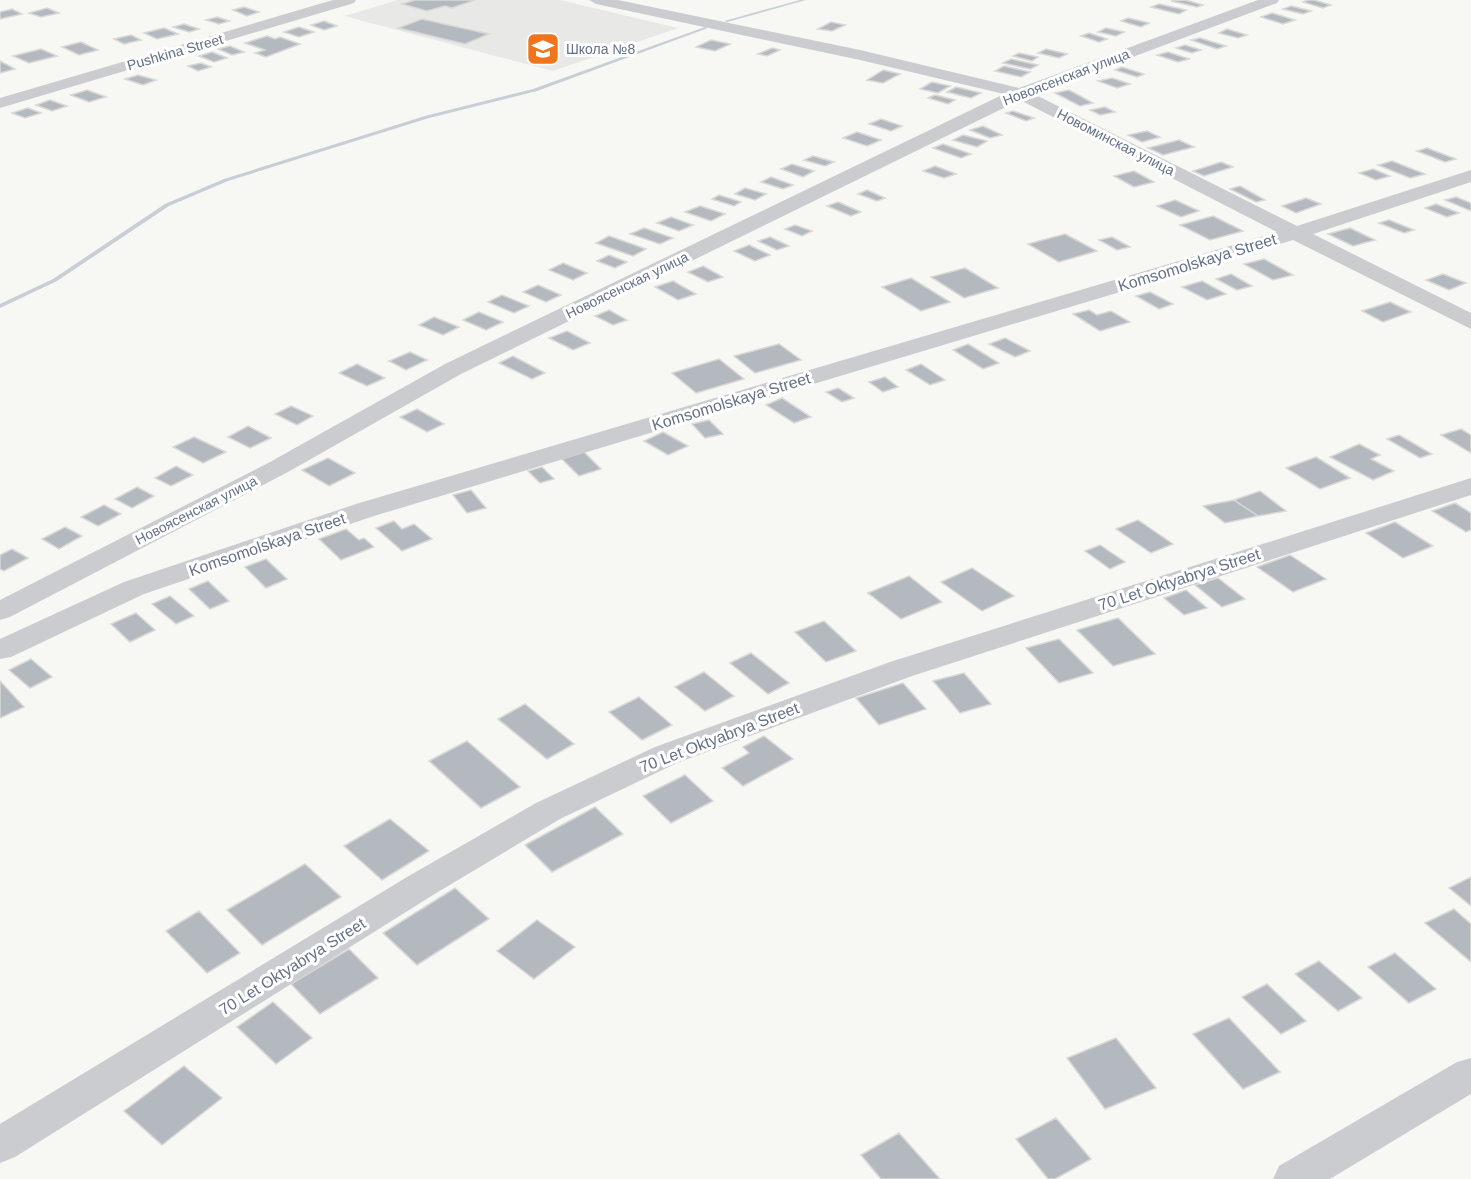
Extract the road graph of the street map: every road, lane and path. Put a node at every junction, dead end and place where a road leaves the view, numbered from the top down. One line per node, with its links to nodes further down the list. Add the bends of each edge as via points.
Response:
1 (350, 0): 5 (street, Pushkina Street)
2 (596, 0): 4 (street, Новоминская улица)
3 (1272, 0): 4 (street, Новоясенская улица)
4 (1020, 93): 7 (street, Новоминская улица); 10 (street, Новоясенская улица, via 453,369 279,467)
5 (0, 103)
6 (1471, 176): 7 (street, Komsomolskaya Street)
7 (1294, 233): 8 (street, Новоминская улица); 11 (street, Komsomolskaya Street, via 365,510 134,588)
8 (1471, 322)
9 (1471, 486): 13 (street, 70 Let Oktyabrya Street, via 901,669 666,755 548,811)
10 (0, 611)
11 (0, 650)
12 (1471, 1074): 14 (street)
13 (0, 1145)
14 (1294, 1179)

